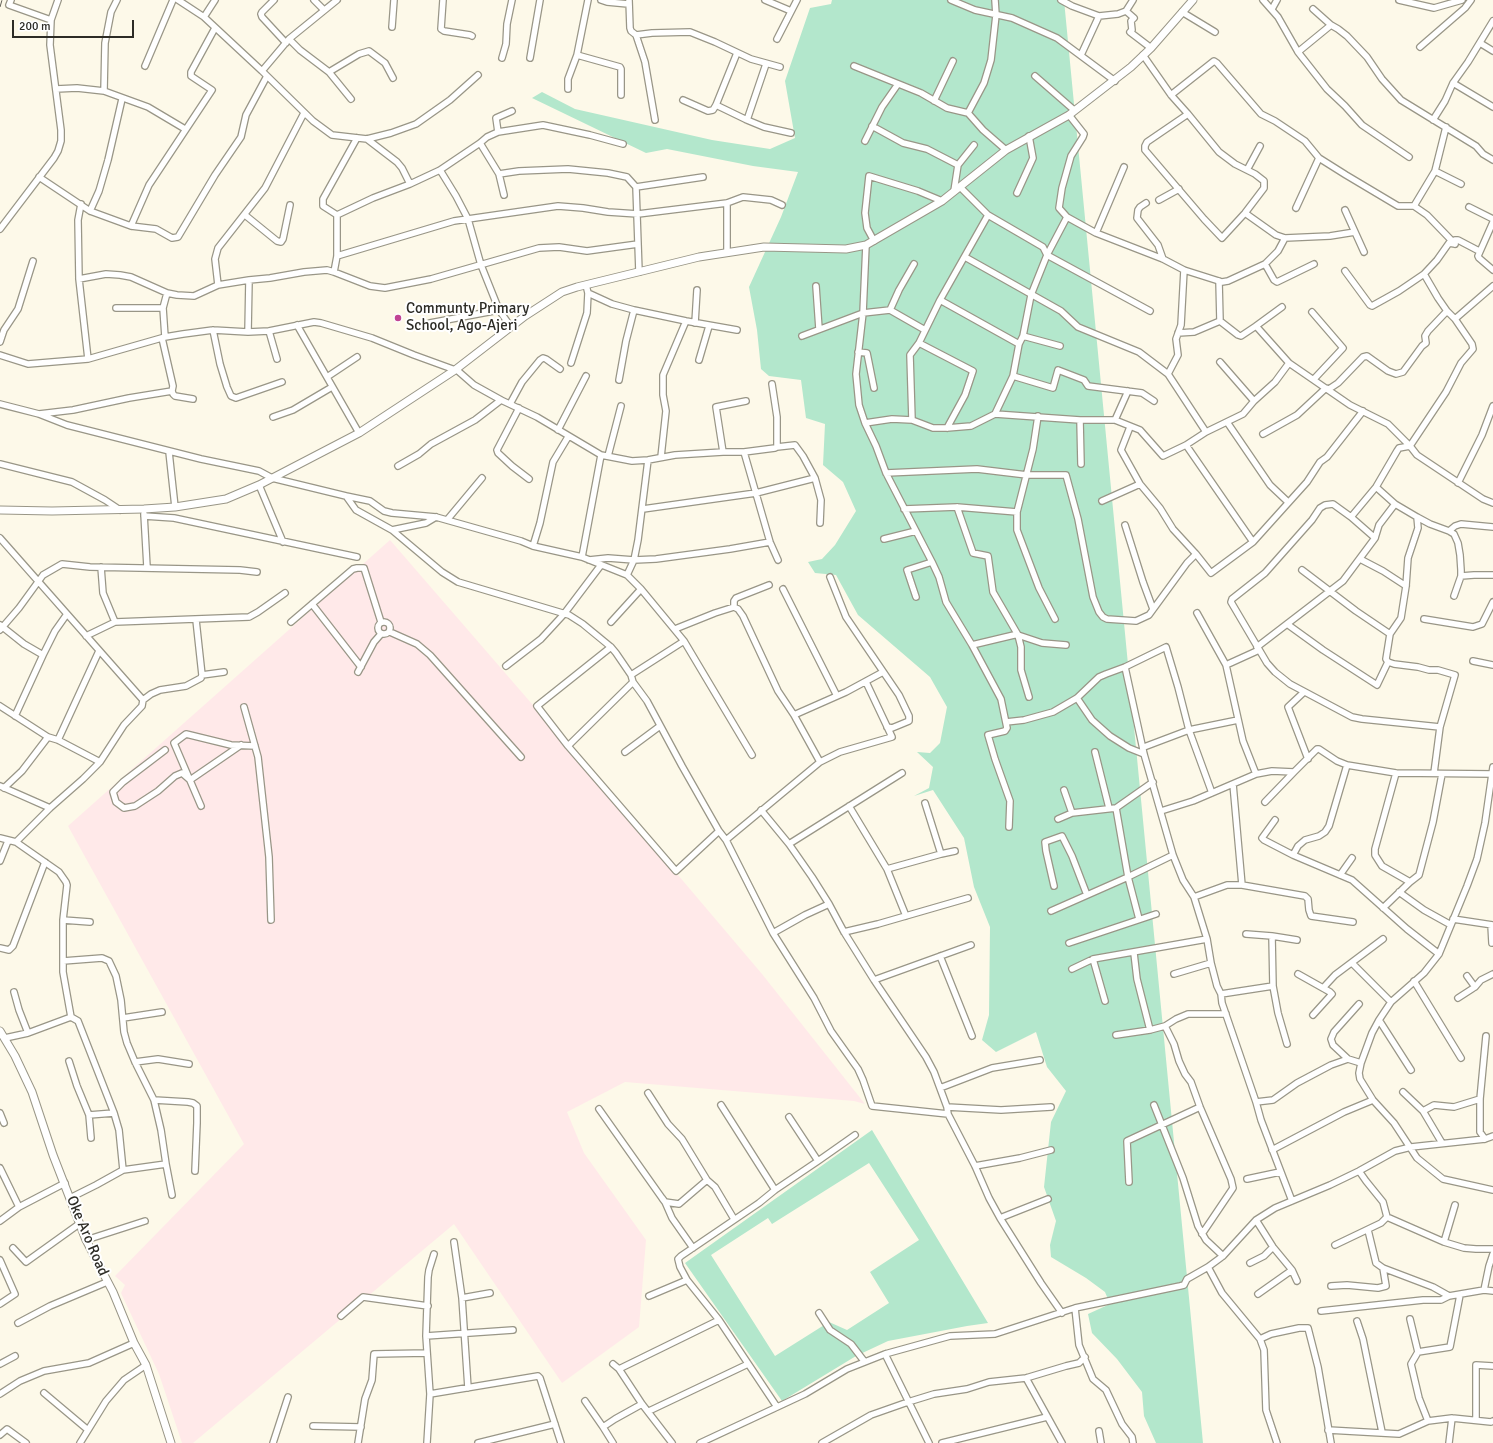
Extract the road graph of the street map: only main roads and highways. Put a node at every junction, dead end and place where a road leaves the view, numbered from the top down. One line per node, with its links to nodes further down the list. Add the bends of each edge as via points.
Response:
1 (1193, 0): 2 (main road, via 1151,48 1115,81 1072,113 1006,150 942,201 866,245 846,249 764,247 699,257 562,292 511,326 455,370 359,433 259,485 221,501 144,513 120,510)
2 (0, 510)
3 (0, 1031): 4 (main road, Oke Aro Road, via 32,1092 86,1240 146,1365)
4 (172, 1443)

